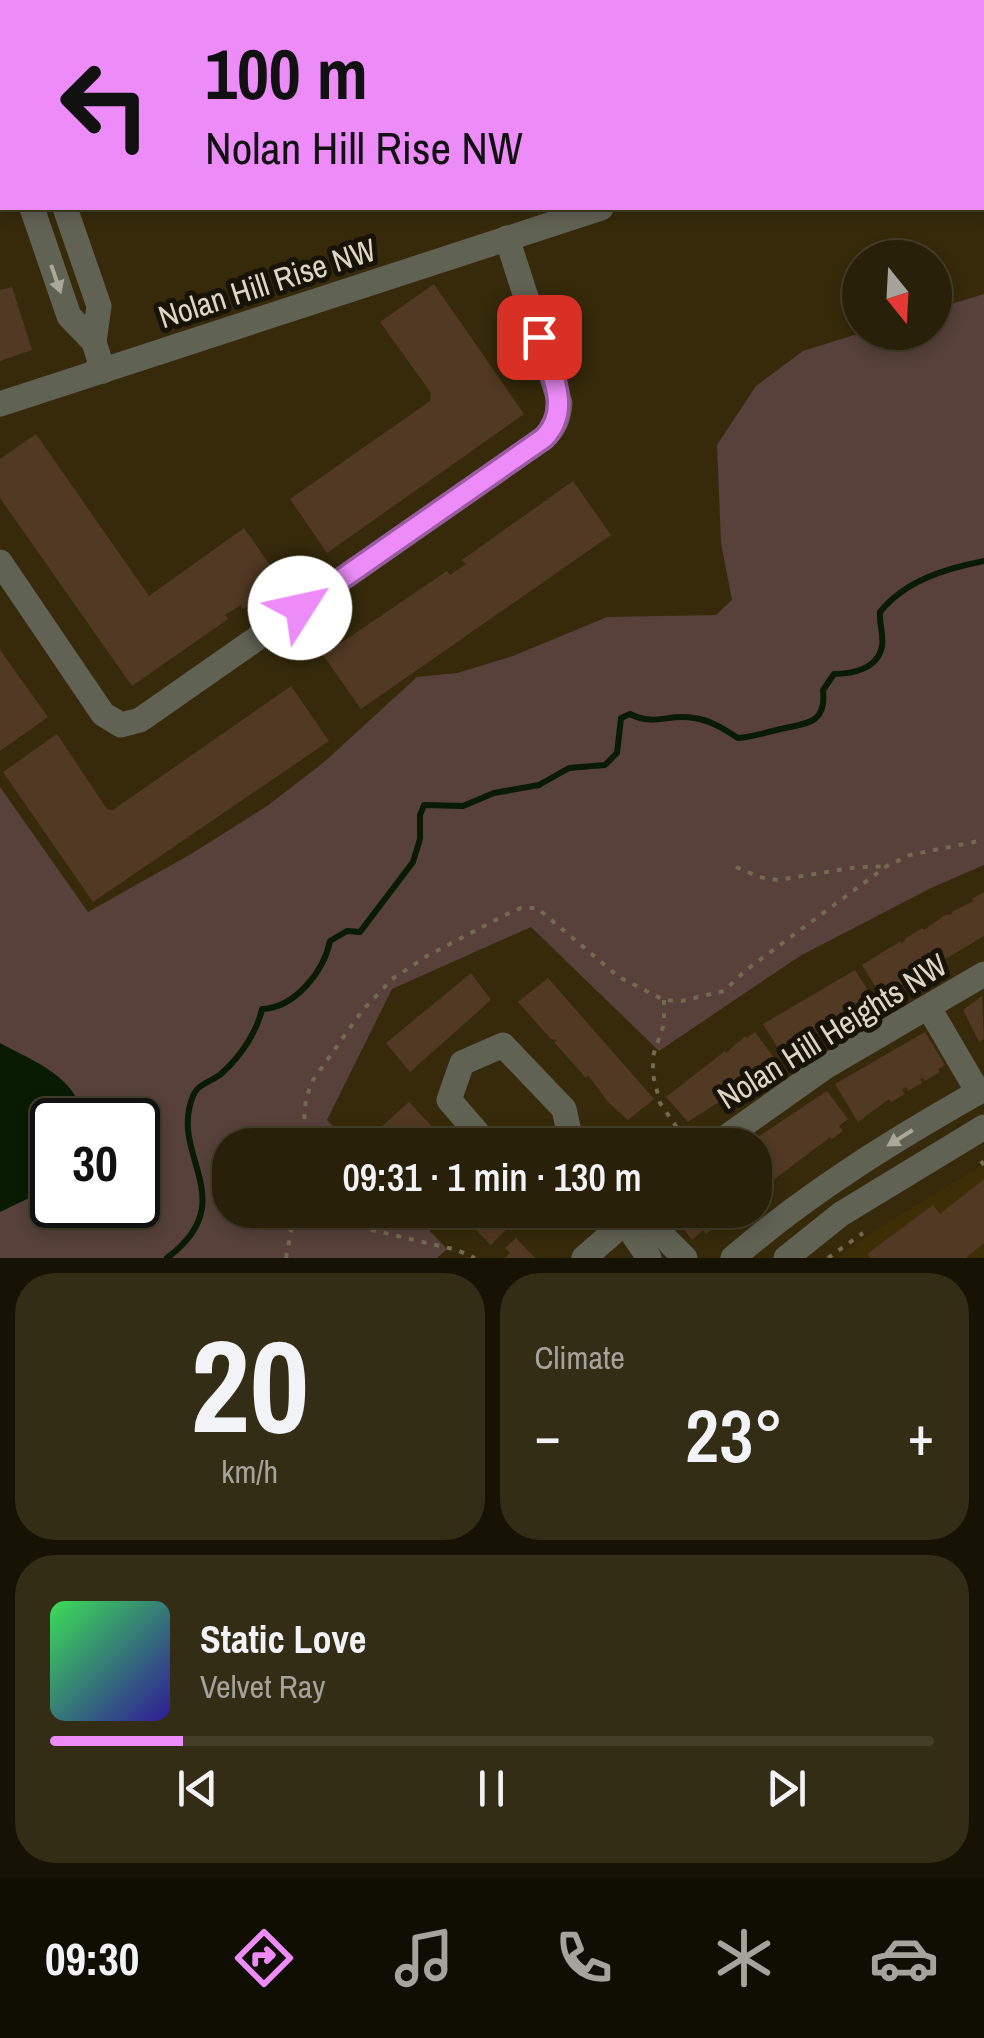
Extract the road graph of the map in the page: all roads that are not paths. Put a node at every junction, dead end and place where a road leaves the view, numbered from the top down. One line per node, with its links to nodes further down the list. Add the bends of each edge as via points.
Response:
1 (33, 210): 5 (street, one-way to 5, via 69,316)
2 (67, 210): 5 (street, via 99,306)
3 (594, 210): 4 (street, Nolan Hill Rise NW)
4 (508, 238): 6 (street, Nolan Hill Rise NW); 8 (street, via 560,402 553,429 140,720 121,725 103,714)
5 (94, 342): 6 (street)
6 (104, 371): 7 (street, Nolan Hill Rise NW)
7 (0, 404)
8 (0, 562)
9 (984, 974): 10 (street, Nolan Hill Heights NW)
10 (929, 1008): 11 (street); 14 (street, Nolan Hill Heights NW)
11 (981, 1090): 22 (street, one-way to 22, via 851,1170)
12 (473, 1128): 13 (street, via 449,1100 462,1064 503,1046 564,1109)
13 (568, 1128)
14 (739, 1128)
15 (983, 1129): 23 (street, via 841,1214)
16 (613, 1228): 19 (street)
17 (631, 1228): 20 (street)
18 (655, 1228): 21 (street)
19 (584, 1258)
20 (649, 1258)
21 (685, 1258)
22 (733, 1258)
23 (786, 1258)

